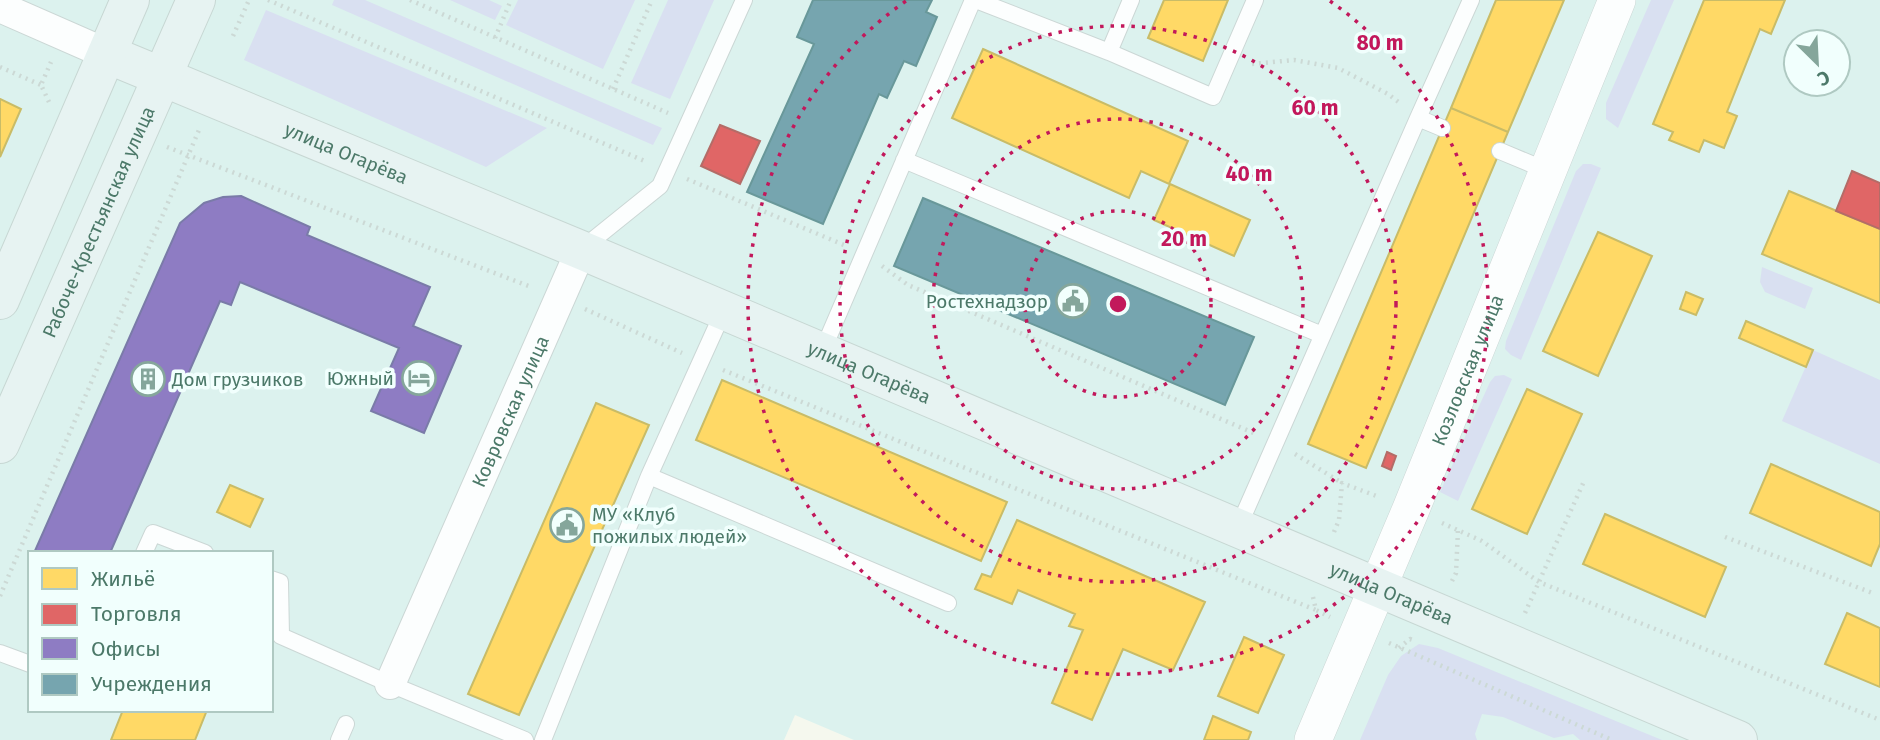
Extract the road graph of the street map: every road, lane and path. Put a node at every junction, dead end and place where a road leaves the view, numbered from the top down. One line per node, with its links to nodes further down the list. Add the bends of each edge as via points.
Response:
1 (130, 0): 19 (main road)
2 (196, 0): 22 (main road, Рабоче-Крестьянская улица)
3 (249, 0): 16 (path)
4 (268, 0): 32 (path)
5 (410, 0): 14 (path)
6 (511, 0): 17 (path)
7 (652, 0): 24 (path)
8 (744, 0): 26 (lane, Ковровская улица)
9 (974, 0): 18 (lane); 31 (lane)
10 (1131, 0): 18 (lane)
11 (1255, 0): 21 (lane)
12 (1471, 0): 25 (lane)
13 (1617, 0): 33 (street, Козловская улица)
14 (422, 3): 17 (path)
15 (0, 7): 19 (street, улица Огарёва)
16 (233, 36)
17 (495, 38): 24 (path)
18 (1108, 52): 21 (lane, via 1213,97)
19 (107, 54): 22 (main road, улица Огарёва); 37 (main road)
20 (0, 66): 23 (path)
21 (1226, 67): 25 (path, via 1294,60 1338,68 1388,94)
22 (161, 76): 34 (main road, улица Огарёва); 43 (main road, Рабоче-Крестьянская улица)
23 (41, 85)
24 (613, 89): 26 (path)
25 (1418, 118): 27 (lane); 39 (lane)
26 (688, 122): 32 (lane, Ковровская улица)
27 (1442, 128)
28 (199, 130): 30 (path)
29 (1500, 151): 33 (lane)
30 (188, 154): 36 (path); 56 (path)
31 (904, 160): 35 (lane); 39 (lane)
32 (666, 171): 34 (lane, Ковровская улица, via 660,186); 35 (path)
33 (1548, 171): 47 (street, Козловская улица)
34 (581, 250): 36 (street, Ковровская улица); 38 (main road, улица Огарёва)
35 (864, 253): 40 (lane); 42 (path, via 908,285)
36 (559, 298): 41 (path); 63 (street, Ковровская улица)
37 (0, 300)
38 (724, 310): 40 (main road, улица Огарёва); 41 (lane)
39 (1322, 335): 42 (lane)
40 (822, 352): 48 (main road, улица Огарёва)
41 (701, 361): 44 (lane); 58 (path)
42 (1276, 442): 46 (path); 48 (lane)
43 (0, 444)
44 (649, 476): 57 (lane); 68 (lane)
45 (1585, 479): 53 (path)
46 (1342, 483)
47 (1411, 509): 53 (path, via 1482,541); 54 (street, Козловская улица)
48 (1238, 528): 54 (main road, улица Огарёва)
49 (1725, 537): 55 (path)
50 (145, 551): 51 (lane, via 153,533)
51 (200, 551)
52 (273, 580): 63 (lane, via 280,582 281,636)
53 (1539, 582): 59 (path); 64 (path)
54 (1378, 587): 59 (main road, улица Огарёва); 69 (street, Козловская улица)
55 (1875, 594)
56 (0, 596)
57 (948, 603)
58 (1316, 610)
59 (1511, 644): 71 (main road, улица Огарёва)
60 (1399, 648): 70 (path)
61 (0, 653): 62 (lane)
62 (28, 663)
63 (390, 684): 67 (lane)
64 (1880, 720)
65 (346, 724): 66 (lane)
66 (339, 740)
67 (525, 740)
68 (543, 740)
69 (1313, 740)
70 (1612, 740)
71 (1738, 740)

